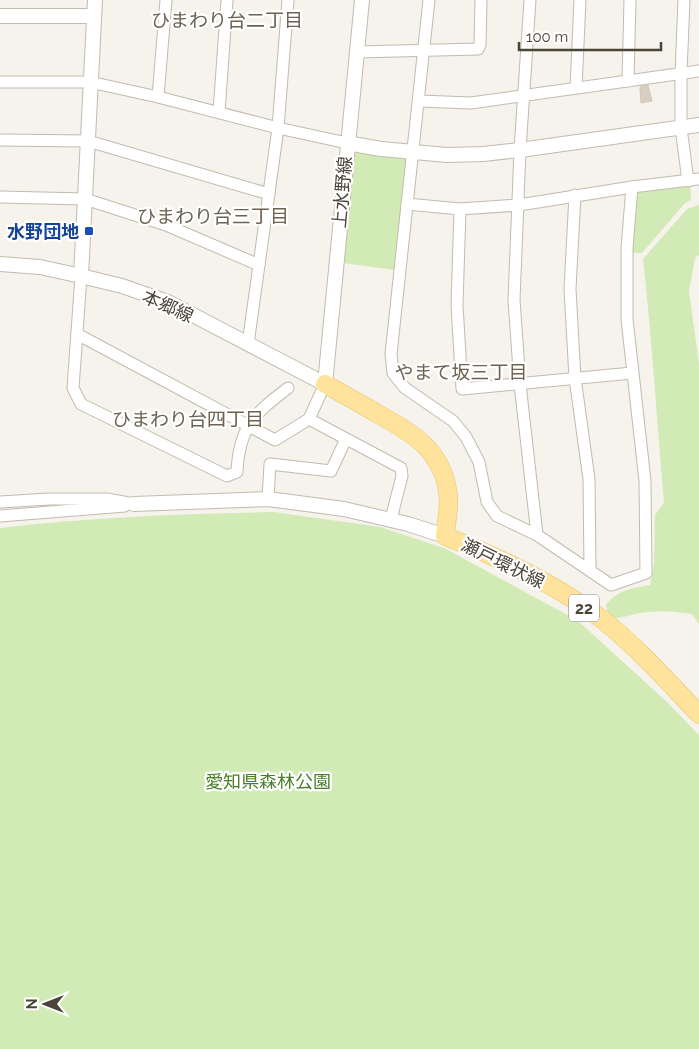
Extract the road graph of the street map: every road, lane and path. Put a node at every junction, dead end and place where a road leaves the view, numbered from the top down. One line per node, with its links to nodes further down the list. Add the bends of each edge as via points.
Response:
1 (95, 0): 13 (street)
2 (166, 0): 23 (street)
3 (227, 0): 25 (street)
4 (288, 0): 27 (street)
5 (362, 0): 15 (street, 上水野線)
6 (429, 0): 14 (street)
7 (481, 0): 14 (street, via 478,49)
8 (530, 0): 22 (street)
9 (580, 0): 21 (street)
10 (630, 0): 18 (street)
11 (684, 0): 17 (street)
12 (0, 16): 13 (street)
13 (94, 16): 20 (street)
14 (424, 50): 15 (street); 24 (street)
15 (357, 52): 31 (street, 上水野線)
16 (699, 71): 17 (street)
17 (681, 73): 18 (street); 28 (street)
18 (628, 81): 21 (street)
19 (0, 82): 20 (street)
20 (90, 82): 23 (street); 30 (street)
21 (576, 88): 22 (street)
22 (524, 96): 24 (street, via 471,103); 32 (street)
23 (158, 97): 25 (street)
24 (419, 101): 33 (street)
25 (219, 112): 27 (street)
26 (699, 125): 28 (street)
27 (278, 128): 31 (street); 36 (street)
28 (681, 128): 32 (street); 34 (street)
29 (0, 140): 30 (street)
30 (88, 141): 36 (street); 39 (street)
31 (347, 143): 33 (street); 50 (street, 上水野線)
32 (520, 150): 33 (street, via 448,155); 41 (street)
33 (412, 152): 40 (street)
34 (694, 180): 35 (street)
35 (632, 187): 37 (street); 48 (street, via 627,248 627,319)
36 (269, 194): 44 (street)
37 (575, 195): 41 (street); 49 (street, via 570,289)
38 (0, 197): 39 (street)
39 (85, 199): 44 (street, via 166,225); 45 (street)
40 (407, 204): 42 (street); 61 (street, via 391,354 394,373 405,388 452,421 466,437 479,462 487,502 497,516)
41 (519, 204): 42 (street); 51 (street, via 514,300)
42 (460, 209): 51 (street, via 458,304 462,389)
43 (0, 264): 45 (street, 本郷線, via 40,267)
44 (259, 265): 47 (street)
45 (82, 276): 46 (street); 47 (street, 本郷線, via 168,302)
46 (77, 334): 54 (street); 54 (street, via 73,388 81,404 227,476 237,472 238,453)
47 (248, 344): 50 (street, 本郷線)
48 (632, 373): 49 (street); 63 (street, via 645,481 646,573 611,585)
49 (575, 378): 51 (street); 63 (street, via 589,479)
50 (325, 384): 53 (street); 62 (main road, 瀬戸環状線, via 408,431 435,456 448,495)
51 (520, 384): 61 (street)
52 (288, 388): 54 (street)
53 (309, 419): 54 (street, via 275,440); 55 (street)
54 (248, 425)
55 (346, 439): 56 (street, via 331,471 270,464); 60 (street, via 401,468)
56 (268, 499): 58 (street); 60 (street)
57 (0, 502): 58 (street, via 107,499)
58 (134, 504): 59 (street)
59 (0, 516)
60 (391, 520): 62 (street)
61 (537, 535): 63 (street)
62 (445, 536): 64 (main road, 瀬戸環状線 / 22, via 541,580 603,620)
63 (590, 570)
64 (699, 714)

